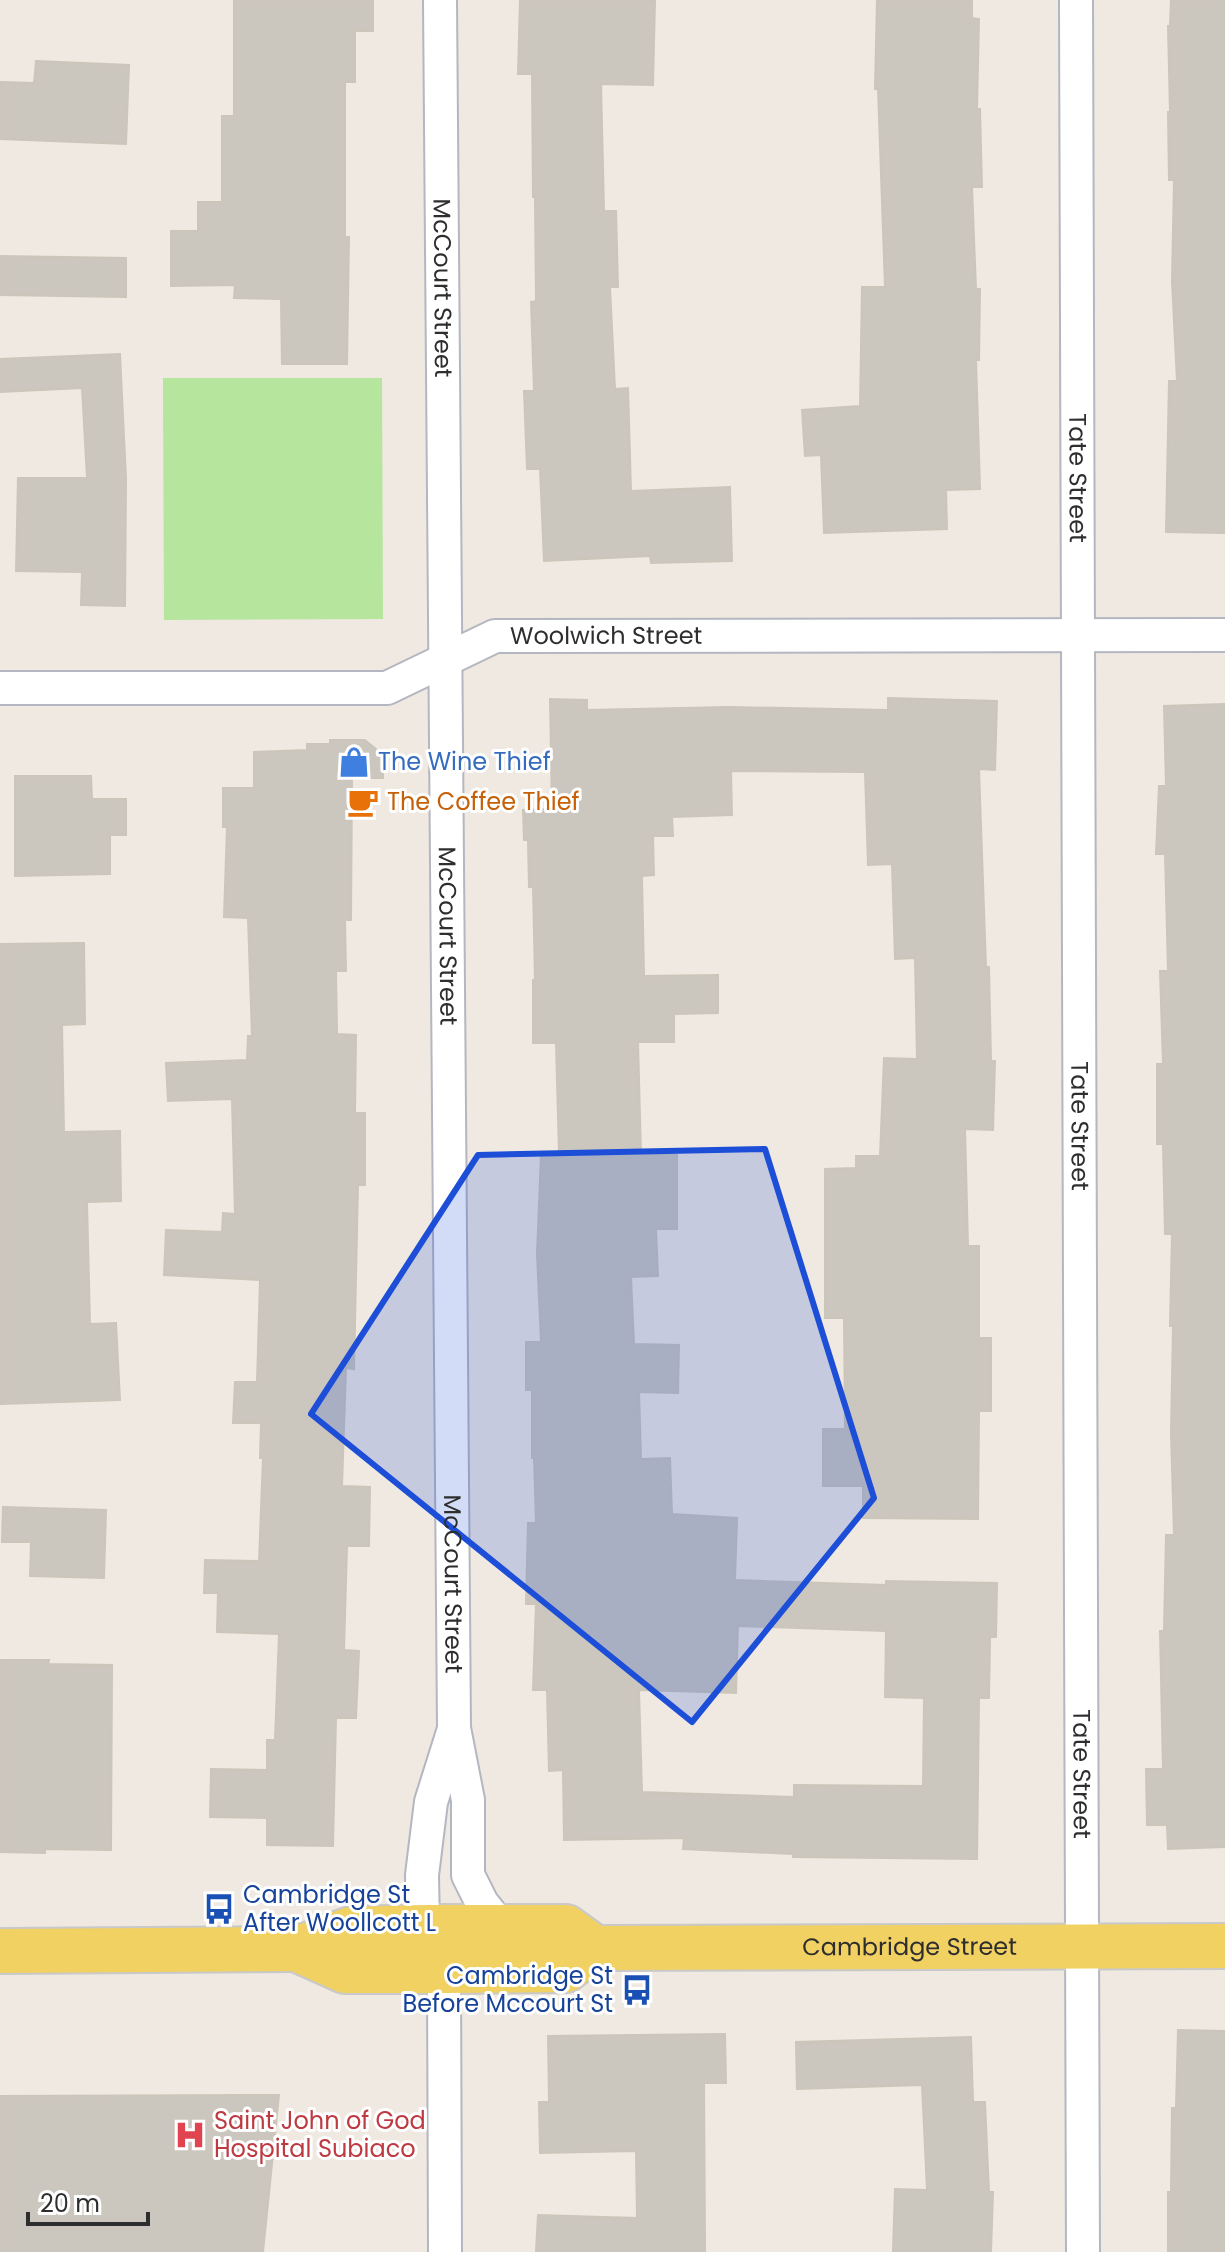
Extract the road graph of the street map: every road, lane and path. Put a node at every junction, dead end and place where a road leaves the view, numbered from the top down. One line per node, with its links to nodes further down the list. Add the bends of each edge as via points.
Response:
1 (440, 0): 5 (street, McCourt Street)
2 (1076, 0): 3 (street, Tate Street)
3 (1077, 635): 4 (street, Woolwich Street); 5 (street, Woolwich Street, via 495,636); 10 (street, Tate Street)
4 (1225, 635)
5 (444, 663): 6 (street, Woolwich Street, via 387,688); 7 (street, McCourt Street)
6 (0, 688)
7 (454, 1728): 8 (street, McCourt Street, via 431,1802 422,1875); 9 (street, McCourt Street, via 468,1800 468,1875)
8 (423, 1927): 9 (main road); 13 (main road, via 351,1929); 15 (street, McCourt Street)
9 (502, 1928): 12 (main road, via 566,1927)
10 (1082, 1946): 11 (main road, Cambridge Street); 12 (main road, Cambridge Street); 17 (street, Tate Street)
11 (1225, 1946)
12 (595, 1948): 15 (main road, via 566,1970)
13 (296, 1949): 14 (main road); 15 (main road, via 345,1971)
14 (0, 1951)
15 (444, 1971): 16 (street, McCourt Street)
16 (445, 2252)
17 (1083, 2252)

